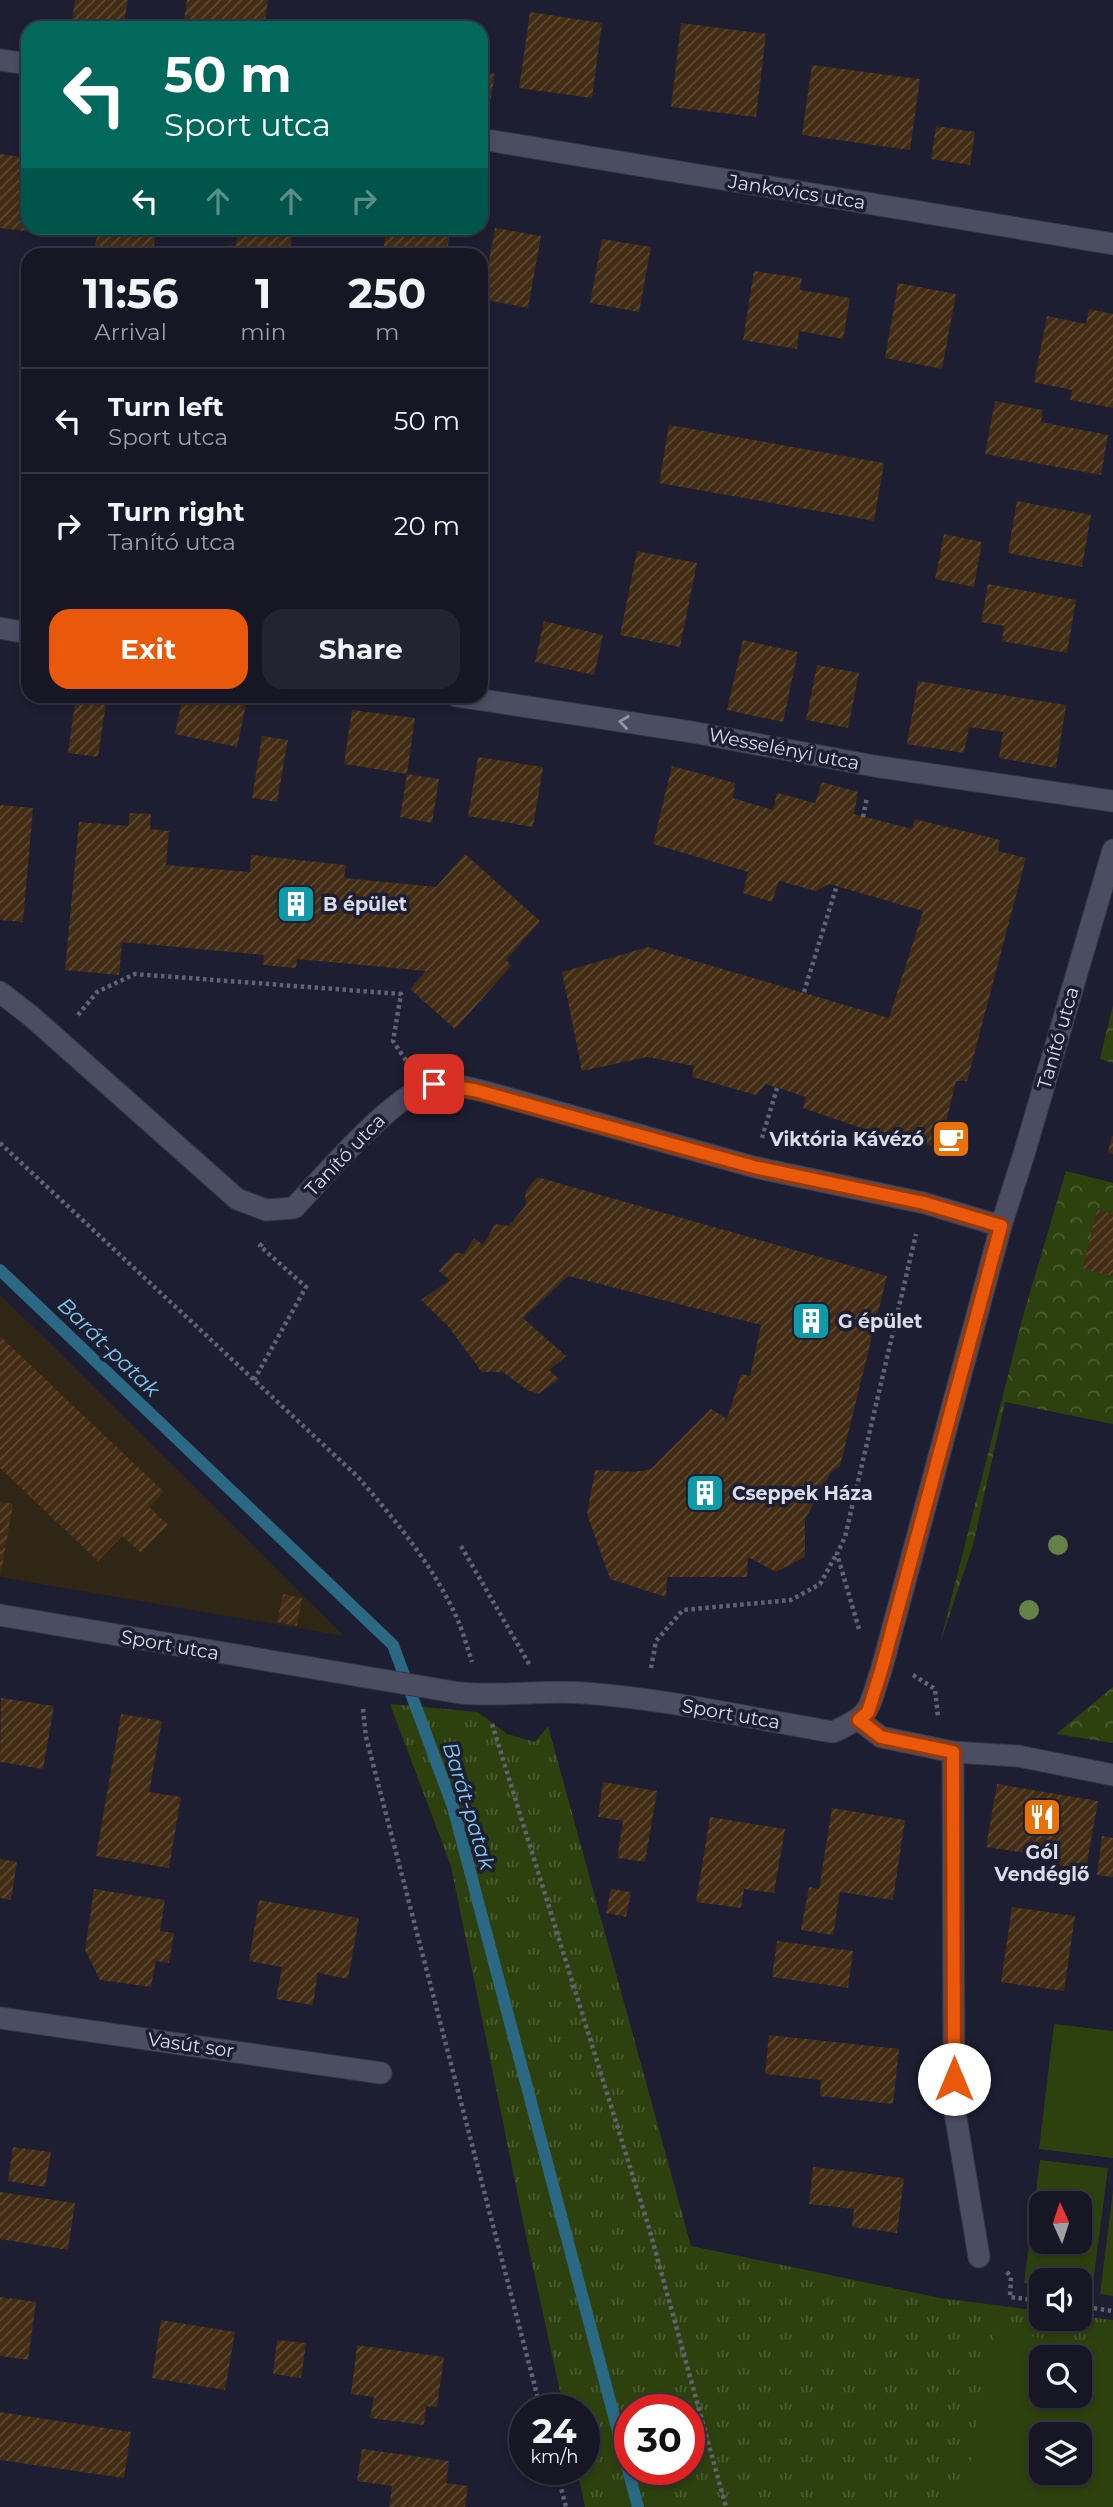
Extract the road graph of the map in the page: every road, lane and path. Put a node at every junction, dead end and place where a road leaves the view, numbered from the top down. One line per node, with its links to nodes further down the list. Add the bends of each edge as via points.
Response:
1 (0, 60): 2 (street)
2 (21, 63)
3 (488, 140): 4 (street, Jankovics utca)
4 (1113, 244)
5 (0, 628): 6 (street)
6 (21, 632)
7 (488, 701): 8 (street, Wesselényi utca, one-way to 7)
8 (1113, 801)
9 (1113, 850): 20 (street, Tanító utca)
10 (837, 885): 12 (path)
11 (0, 992): 13 (street, Tanító utca)
12 (804, 992)
13 (57, 1038): 15 (path, via 97,992 135,974 401,993 393,1041); 19 (street, Tanító utca, via 237,1199 266,1210)
14 (777, 1088): 17 (path)
15 (424, 1089): 17 (street, Tanító utca, via 434,1084 458,1086); 19 (street, Tanító utca, via 386,1113)
16 (0, 1143): 21 (path)
17 (754, 1167): 18 (street, Tanító utca)
18 (924, 1203): 20 (street, Tanító utca); 23 (path, via 845,1537)
19 (294, 1208): 21 (path, via 260,1246 306,1287)
20 (1001, 1226): 26 (street, Tanító utca)
21 (254, 1380): 29 (path, via 358,1477 411,1542 457,1618)
22 (461, 1546): 28 (path, via 528,1659)
23 (837, 1554): 25 (path); 30 (path, via 820,1584 791,1600 683,1610 656,1641)
24 (0, 1615): 27 (street, Sport utca)
25 (860, 1632)
26 (881, 1671): 31 (street, Tanító utca, via 868,1712); 32 (path, via 915,1675 935,1689 940,1728)
27 (336, 1674): 29 (street, Sport utca); 41 (path, via 362,1699 366,1737)
28 (535, 1692): 29 (street, Sport utca); 30 (street, Sport utca)
29 (483, 1695): 44 (path, via 649,2228)
30 (645, 1699): 31 (street, Sport utca, via 833,1732)
31 (859, 1720): 32 (street, via 881,1737)
32 (953, 1752): 33 (street, via 1018,1756); 36 (street, via 954,2106)
33 (1113, 1775)
34 (0, 2018): 35 (street, Vasút sor)
35 (381, 2073)
36 (979, 2257)
37 (1001, 2265): 38 (path, via 1011,2277 1010,2297)
38 (1029, 2299)
39 (1092, 2308): 40 (path)
40 (1113, 2311)
41 (537, 2394)
42 (560, 2485): 43 (path)
43 (566, 2507)
44 (726, 2507)

